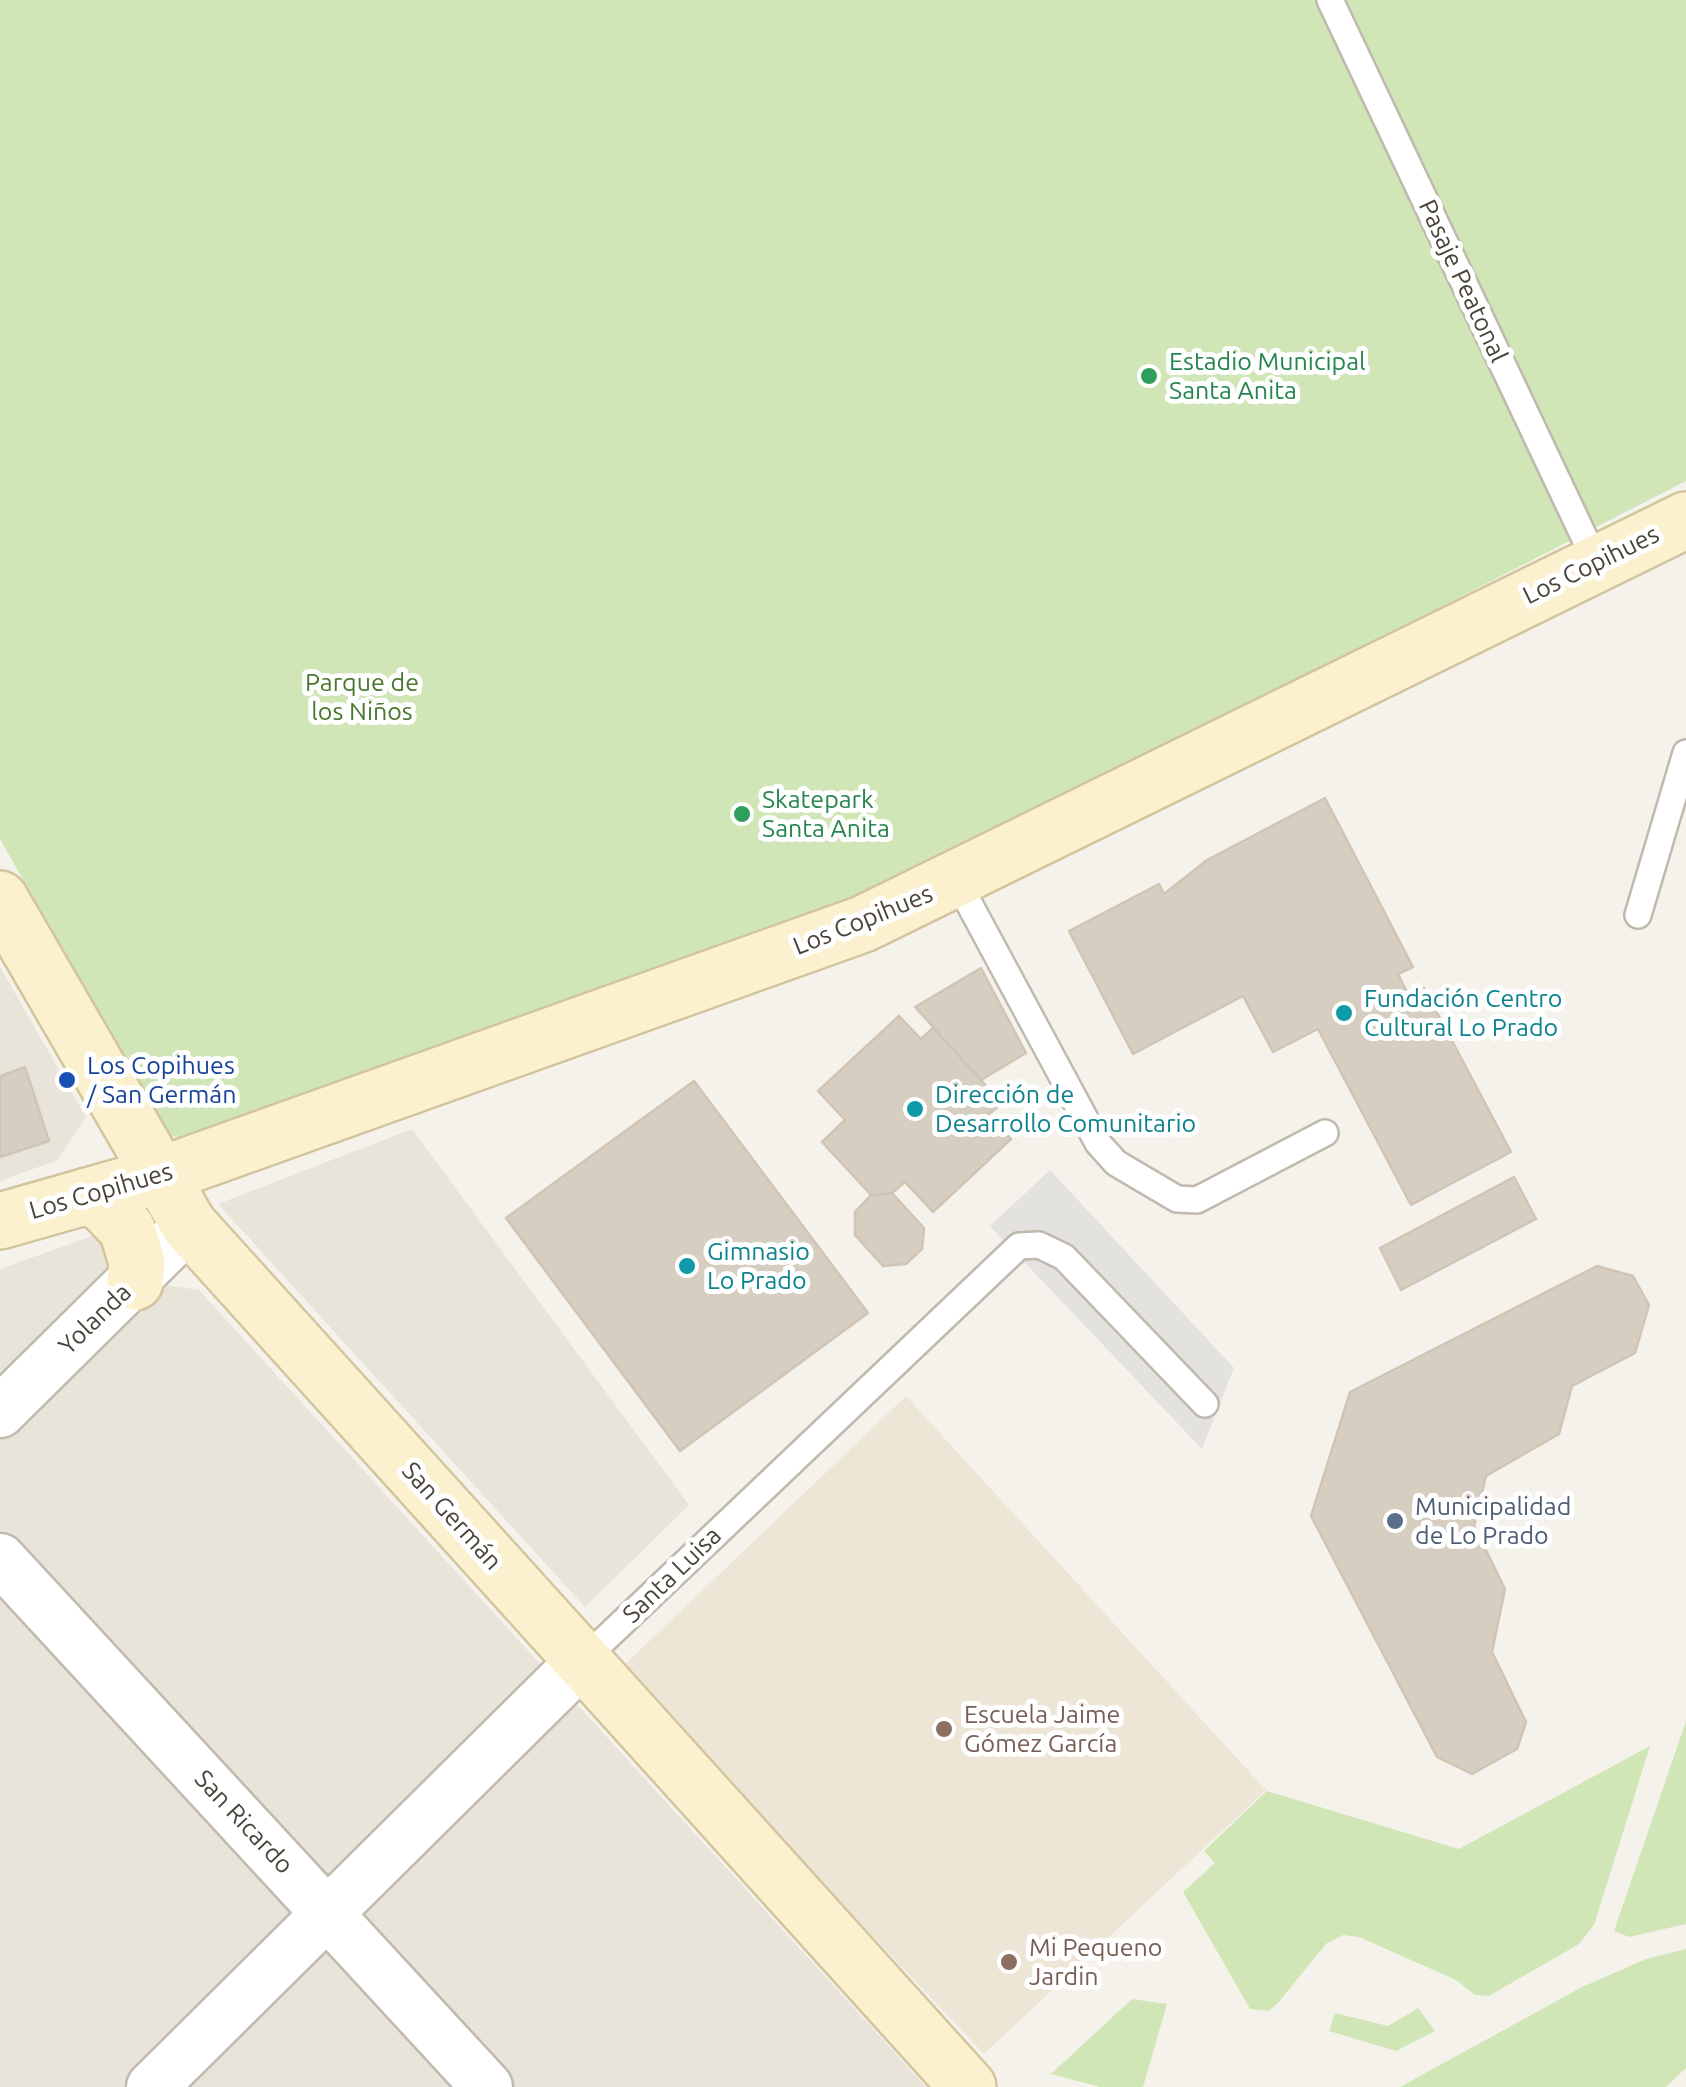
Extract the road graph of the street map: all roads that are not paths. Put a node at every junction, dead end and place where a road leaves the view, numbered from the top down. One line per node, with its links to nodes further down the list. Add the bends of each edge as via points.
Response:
1 (1330, 0): 3 (lane, Pasaje Peatonal)
2 (1684, 526): 3 (street, Los Copihues)
3 (1596, 562): 5 (street, Los Copihues)
4 (1686, 754): 7 (lane)
5 (956, 881): 8 (lane, via 1098,1143 1116,1163 1177,1199 1197,1200); 9 (street, Los Copihues, via 863,924)
6 (0, 899): 9 (street, San Germán)
7 (1638, 915)
8 (1325, 1133)
9 (158, 1176): 10 (street, Los Copihues); 12 (street, San Germán)
10 (88, 1196): 11 (street, Los Copihues); 13 (street, via 127,1229)
11 (0, 1221)
12 (189, 1225): 13 (street, Yolanda); 17 (street, San Germán)
13 (135, 1282): 15 (street, Yolanda)
14 (1205, 1404): 17 (lane, Santa Luisa, via 1064,1257 1040,1245 1019,1246)
15 (0, 1412)
16 (0, 1559): 18 (street, San Ricardo)
17 (583, 1660): 18 (street, Santa Luisa); 21 (street, San Germán)
18 (328, 1912): 19 (street, Santa Luisa); 20 (street, San Ricardo)
19 (152, 2087)
20 (487, 2087)
21 (968, 2087)

